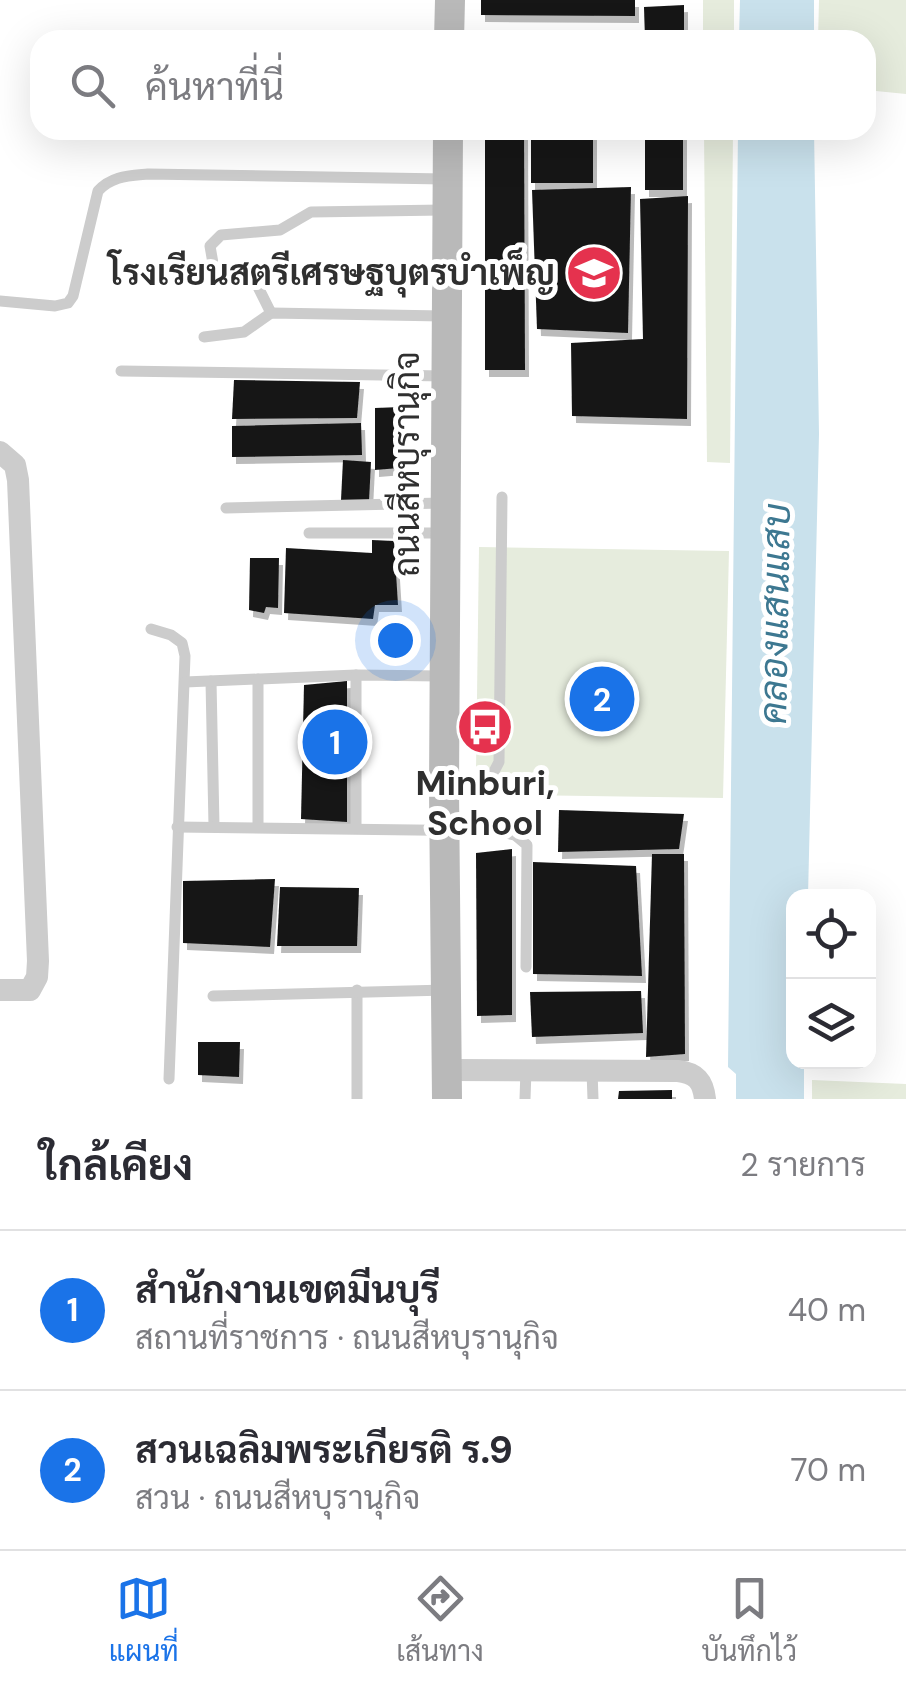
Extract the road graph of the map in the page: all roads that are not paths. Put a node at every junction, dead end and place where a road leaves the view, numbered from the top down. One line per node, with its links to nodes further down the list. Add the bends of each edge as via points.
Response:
1 (450, 0): 2 (main road)
2 (450, 30)
3 (448, 140): 4 (main road, ถนนสีหบุรานุกิจ)
4 (446, 179): 5 (main road, ถนนสีหบุรานุกิจ); 6 (lane, via 121,177 98,192 68,303)
5 (446, 210): 7 (lane, via 311,212 280,230 220,235 210,246 214,269 258,286); 8 (main road, ถนนสีหบุรานุกิจ)
6 (0, 301)
7 (271, 313): 8 (lane); 9 (lane, via 244,332)
8 (445, 316): 11 (main road, ถนนสีหบุรานุกิจ)
9 (204, 336)
10 (121, 370): 11 (lane)
11 (445, 376): 15 (main road, ถนนสีหบุรานุกิจ)
12 (0, 452): 30 (street, via 15,464 18,480 38,961 30,990)
13 (502, 497): 23 (lane, via 500,762 487,786)
14 (226, 508): 15 (lane)
15 (445, 518): 16 (lane); 19 (main road, ถนนสีหบุรานุกิจ)
16 (310, 533)
17 (151, 629): 22 (lane, via 182,643)
18 (356, 675): 19 (lane); 20 (lane); 27 (lane)
19 (445, 676): 23 (main road, ถนนสีหบุรานุกิจ)
20 (258, 679): 21 (lane); 26 (lane)
21 (210, 681): 22 (lane); 25 (lane)
22 (185, 682): 24 (lane)
23 (444, 790): 28 (main road, ถนนสีหบุรานุกิจ)
24 (178, 826): 25 (lane); 36 (lane)
25 (214, 826): 26 (lane)
26 (258, 826): 27 (lane)
27 (356, 828): 28 (lane)
28 (445, 830): 29 (lane, via 506,833 527,845); 32 (main road, ถนนสีหบุรานุกิจ)
29 (526, 968)
30 (0, 990)
31 (357, 990): 32 (lane); 33 (lane); 38 (lane)
32 (446, 990): 37 (main road, ถนนสีหบุรานุกิจ)
33 (213, 996)
34 (526, 1070): 35 (street); 37 (street); 39 (lane)
35 (592, 1071): 40 (lane); 41 (street, via 690,1073)
36 (169, 1078)
37 (447, 1085)
38 (357, 1099)
39 (525, 1099)
40 (592, 1099)
41 (706, 1099)

